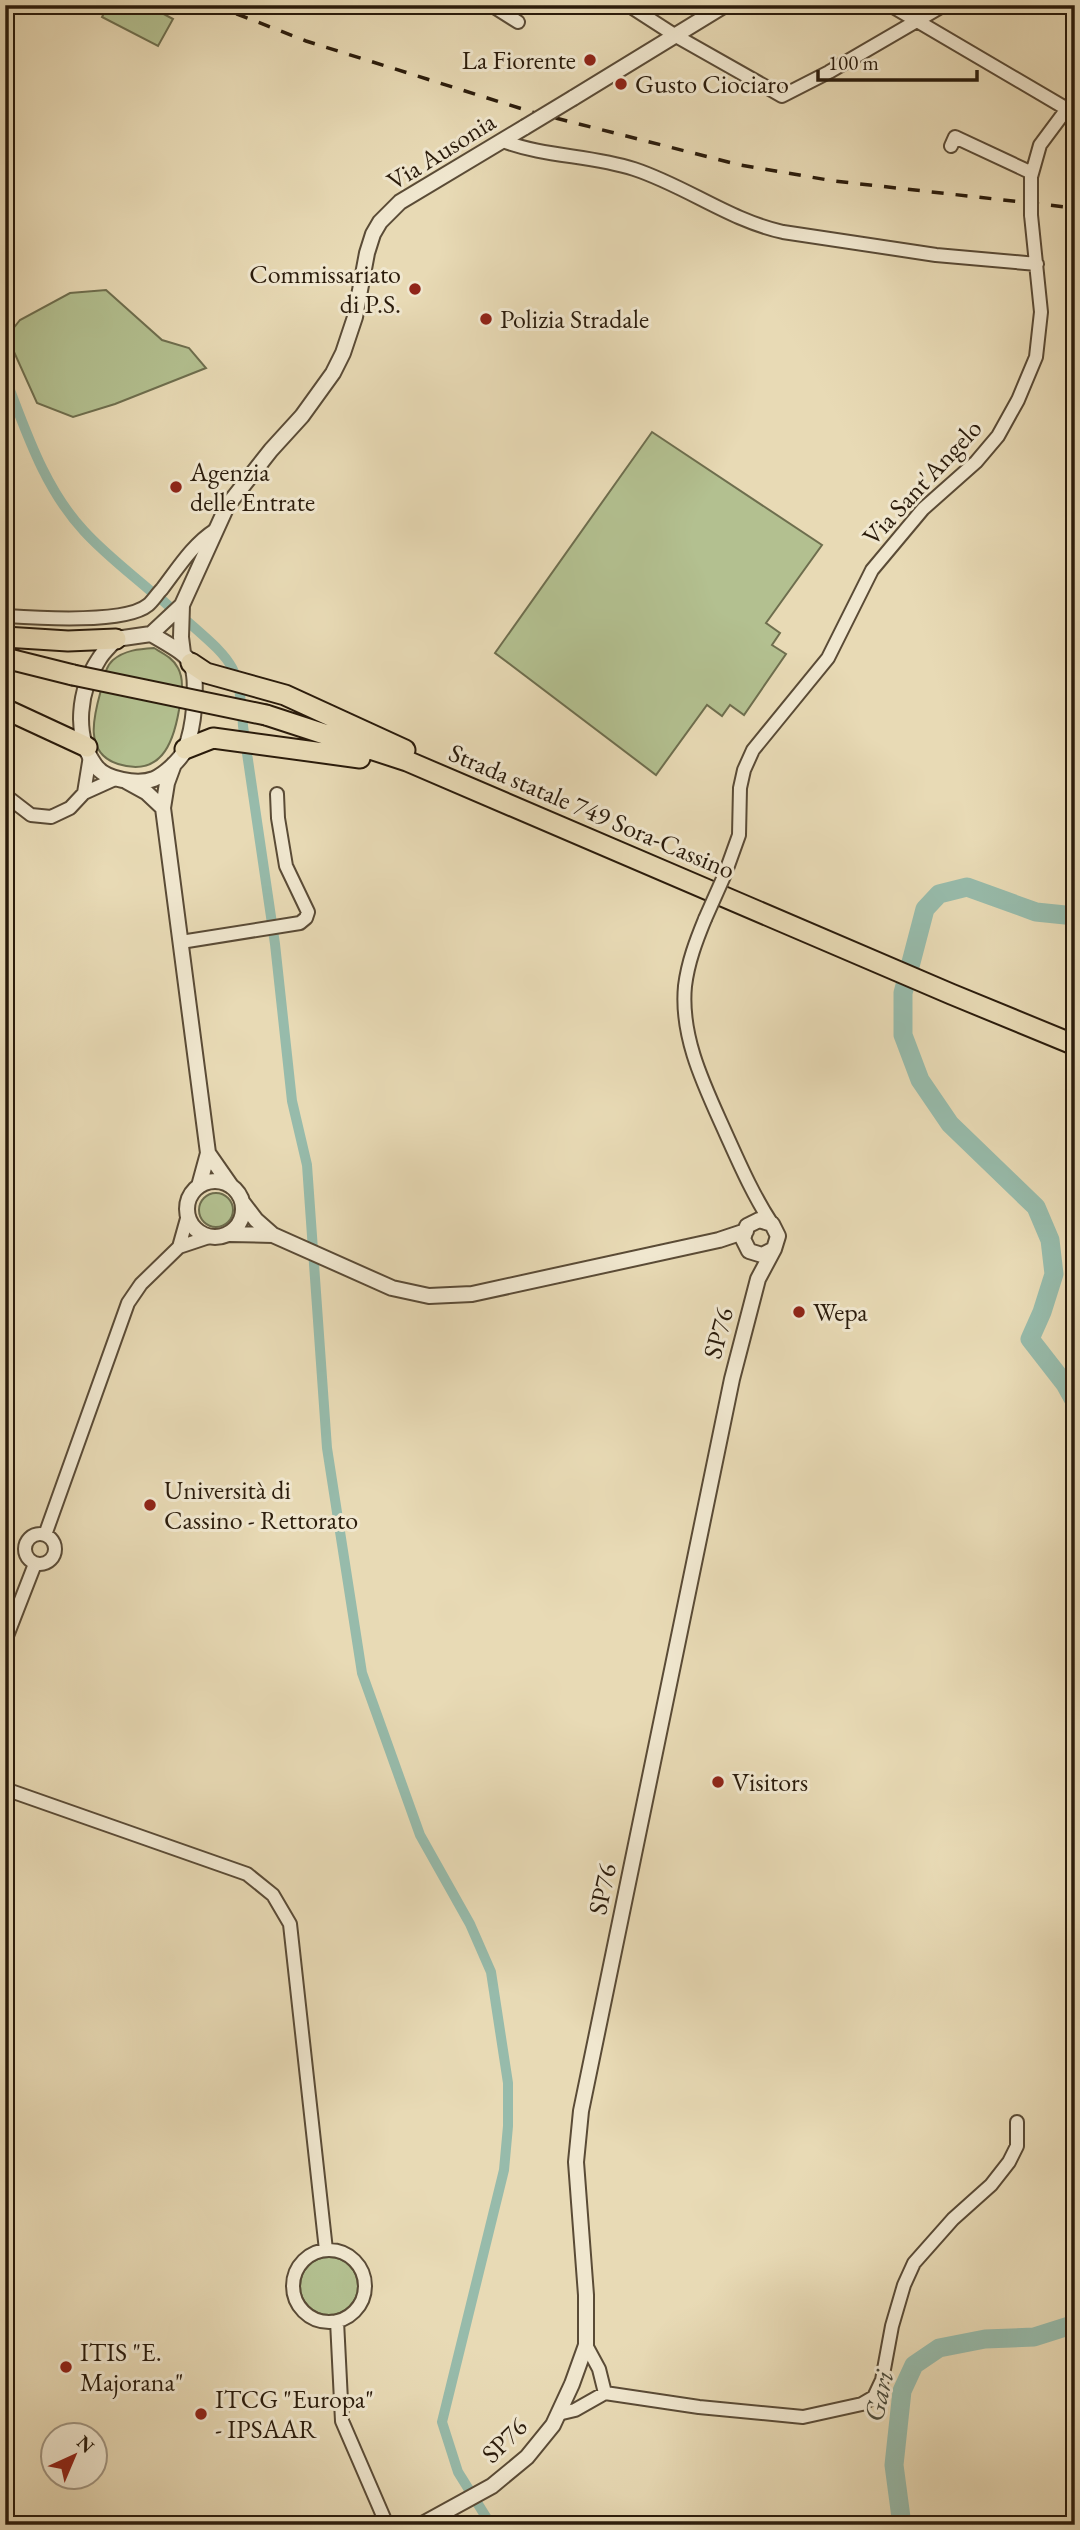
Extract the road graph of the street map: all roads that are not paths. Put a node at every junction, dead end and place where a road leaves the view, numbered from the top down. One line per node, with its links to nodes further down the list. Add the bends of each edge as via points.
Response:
1 (491, 5): 7 (street)
2 (628, 5): 8 (street)
3 (725, 5): 8 (street, Via Ausonia)
4 (890, 5): 6 (street)
5 (944, 5): 6 (street)
6 (918, 21): 8 (street, via 782,96); 9 (street)
7 (518, 22)
8 (676, 36): 10 (street, Via Ausonia, bridge)
9 (1071, 105): 12 (street, Via Sant'Angelo, via 1040,145)
10 (503, 141): 13 (street, via 632,169 761,227 936,255); 14 (street, Via Ausonia, via 400,202 380,222 367,253 355,317 333,373 240,488)
11 (951, 146): 12 (street, via 955,137)
12 (1031, 175): 13 (street, Via Sant'Angelo, bridge)
13 (1038, 264): 38 (street, Via Sant'Angelo, bridge, via 1041,312 1035,357 999,436 923,509 872,570 828,658 753,750 744,770 739,835 690,956 685,987 687,1027 699,1074)
14 (215, 530): 15 (street, Via Ausonia); 16 (street, via 203,538 148,605 134,613)
15 (182, 605): 17 (street, Via Ausonia); 21 (street, Via Ausonia, via 181,637)
16 (5, 616)
17 (151, 634): 19 (street); 21 (street)
18 (5, 637): 19 (highway)
19 (116, 639): 25 (street, via 97,661 80,705 82,736)
20 (5, 658): 23 (highway, Strada statale 749 Sora-Cassino)
21 (187, 658): 26 (street, via 196,675 193,721); 28 (highway, via 206,673 285,695 404,749)
22 (5, 668): 23 (highway, Strada statale 749 Sora-Cassino)
23 (72, 675): 28 (highway, Strada statale 749 Sora-Cassino, bridge, via 266,715 408,761)
24 (5, 709): 25 (highway)
25 (89, 751): 27 (street, via 95,767); 29 (street)
26 (180, 756): 27 (street, via 153,779); 28 (highway, via 213,738 338,753); 32 (street, via 167,783)
27 (120, 780): 29 (street); 32 (street, via 146,792)
28 (480, 790): 34 (highway, Strada statale 749 Sora-Cassino)
29 (84, 793): 31 (street, via 51,817 31,815)
30 (277, 793): 33 (street, via 286,866 306,918 295,924)
31 (5, 795)
32 (163, 808): 33 (street)
33 (181, 942): 35 (street)
34 (1075, 1045)
35 (208, 1153): 36 (street); 37 (street)
36 (230, 1185): 37 (street, via 215,1181); 39 (street)
37 (199, 1186): 40 (street, via 189,1199)
38 (755, 1198): 41 (street, Via Sant'Angelo); 42 (street)
39 (243, 1203): 43 (street, via 241,1220); 44 (street)
40 (188, 1215): 45 (street, via 196,1230); 47 (street)
41 (772, 1224): 42 (street, via 759,1220); 48 (street, via 778,1236)
42 (748, 1228): 46 (street); 49 (street, SP76, via 743,1239)
43 (230, 1234): 44 (street); 45 (street)
44 (273, 1235): 46 (street, via 392,1288 429,1296 472,1294)
45 (209, 1237): 47 (street)
46 (719, 1240): 49 (street)
47 (179, 1247): 51 (street, via 128,1303)
48 (774, 1249): 49 (street, via 762,1255); 50 (street, SP76)
49 (749, 1250): 50 (street, SP76)
50 (758, 1279): 58 (street, SP76, via 732,1379 581,2111 576,2162)
51 (45, 1535): 52 (street, via 35,1535 25,1545 27,1559); 52 (street, via 54,1542 55,1553 50,1562)
52 (35, 1564): 53 (street)
53 (5, 1641)
54 (5, 1789): 56 (street, via 247,1874 274,1895 290,1924)
55 (1017, 2122): 59 (street, via 1017,2146 1009,2162 914,2263 874,2397 803,2417)
56 (327, 2250): 57 (street, via 349,2256 358,2265 365,2288 356,2309); 57 (street, via 304,2259 293,2280 293,2292 297,2303 314,2319)
57 (337, 2321): 61 (street, via 342,2421)
58 (586, 2345): 59 (street); 60 (street, SP76)
59 (605, 2393): 60 (street)
60 (558, 2414): 62 (street, SP76, via 527,2457 492,2486)
61 (387, 2525)
62 (421, 2525)

